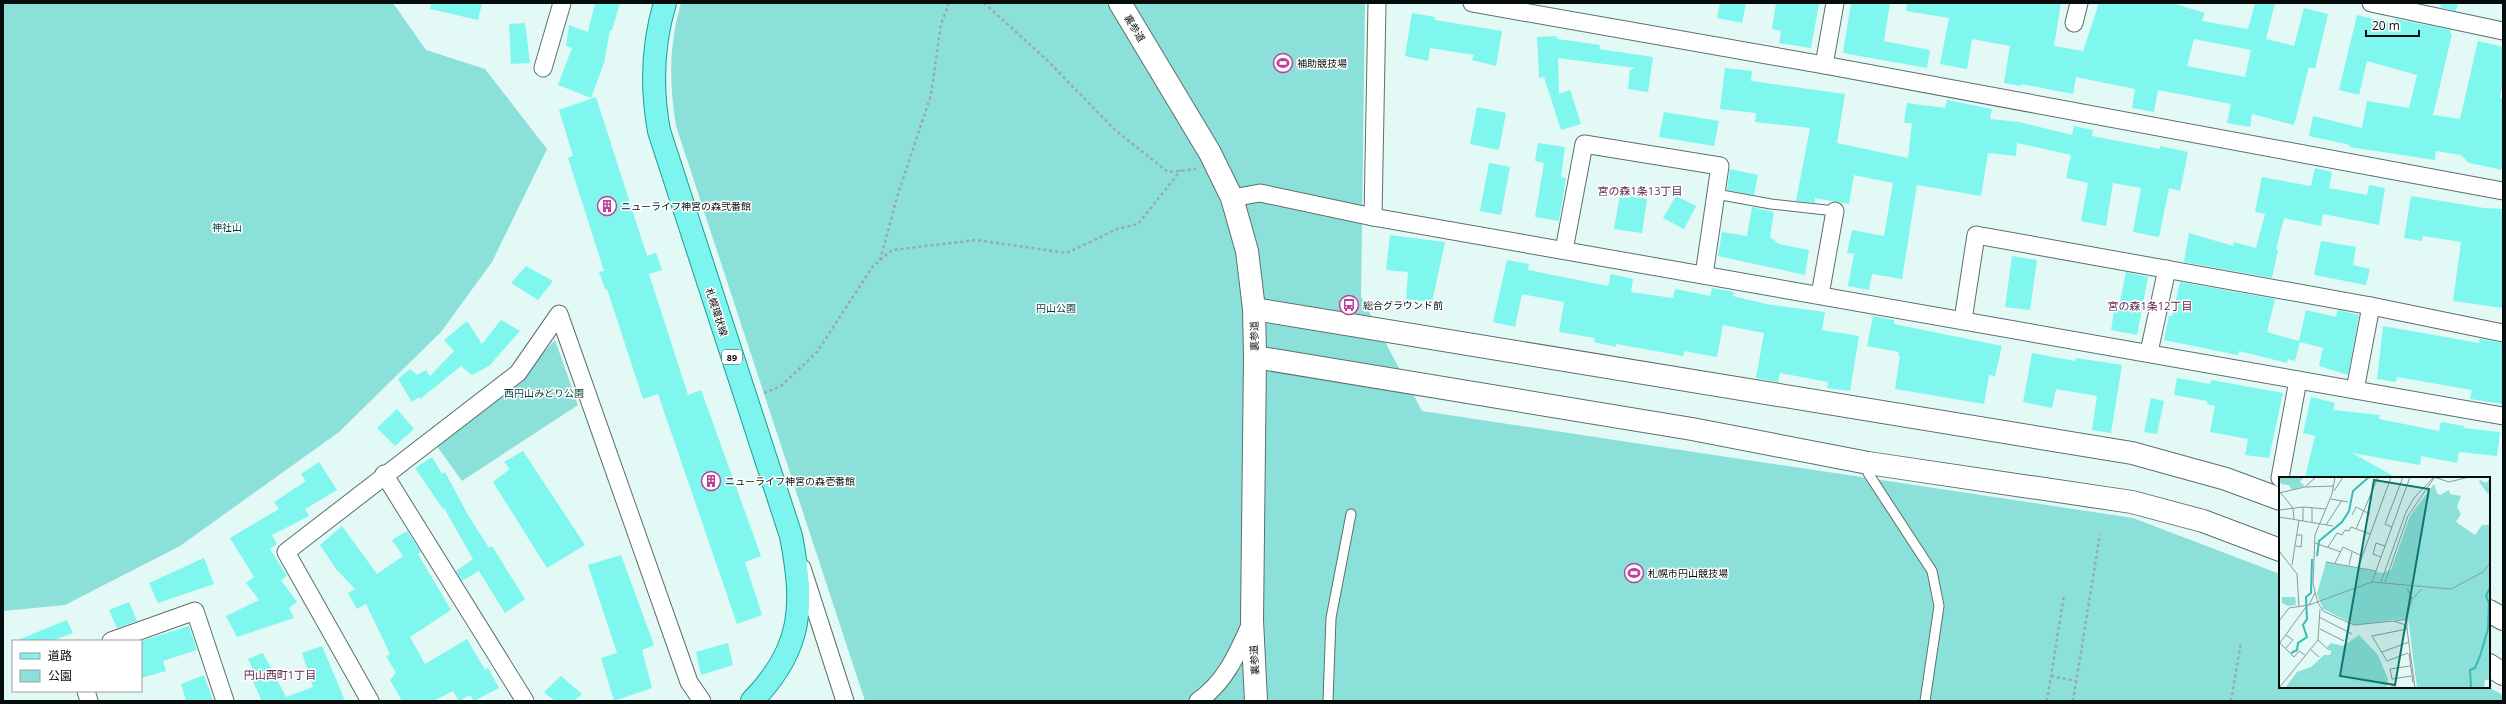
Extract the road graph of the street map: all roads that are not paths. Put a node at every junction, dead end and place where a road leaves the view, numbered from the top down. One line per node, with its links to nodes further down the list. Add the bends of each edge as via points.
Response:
1 (562, 3): 13 (street)
2 (664, 3): 37 (main road, 札幌環状線 / 89, via 652,84 659,131)
3 (1120, 3): 16 (street, 裏参道, via 1217,167)
4 (1377, 3): 18 (street)
5 (1472, 3): 9 (street)
6 (1835, 3): 12 (street)
7 (2080, 3): 10 (street)
8 (2371, 3): 11 (street)
9 (1530, 8): 12 (street)
10 (2074, 23)
11 (2503, 31)
12 (1824, 65): 14 (street)
13 (543, 68)
14 (2503, 191)
15 (1716, 194): 17 (lane, via 1771,204); 19 (street, via 1720,166 1584,144); 21 (street)
16 (1232, 198): 18 (street, via 1260,193); 24 (street, 裏参道, via 1247,251)
17 (1835, 211): 22 (street)
18 (1373, 217): 19 (street)
19 (1564, 250): 21 (street)
20 (2167, 269): 23 (street); 25 (street, via 1976,235); 27 (street)
21 (1704, 275): 22 (street)
22 (1820, 295): 25 (street)
23 (2371, 306): 26 (street); 30 (street)
24 (1254, 309): 28 (street, 裏参道); 35 (street, via 2132,453)
25 (1963, 320): 27 (street)
26 (2503, 333)
27 (2149, 352): 29 (street)
28 (1255, 357): 32 (street, via 1692,429); 41 (street, 裏参道)
29 (2298, 380): 30 (street); 34 (street)
30 (2354, 390): 31 (street)
31 (2503, 416)
32 (1868, 464): 38 (street, via 2132,502 2203,521); 54 (lane, via 1868,473 1932,571 1939,606)
33 (384, 474): 46 (street, via 286,552); 47 (street); 48 (street, via 518,373 559,314 689,682)
34 (2281, 477)
35 (2279, 488)
36 (1351, 514): 53 (lane, via 1331,618)
37 (791, 536): 49 (main road, 札幌環状線 / 89, via 799,579 799,613 789,647 776,674); 50 (street)
38 (2279, 550)
39 (2490, 612): 40 (street)
40 (2503, 619)
41 (1252, 620): 51 (street, via 1230,668); 52 (street, 裏参道)
42 (114, 640): 45 (street, via 194,611)
43 (2490, 666): 44 (street)
44 (2503, 674)
45 (225, 701)
46 (370, 701)
47 (525, 701)
48 (702, 701)
49 (752, 701)
50 (845, 701)
51 (1198, 701)
52 (1256, 701)
53 (1328, 701)
54 (1925, 701)

